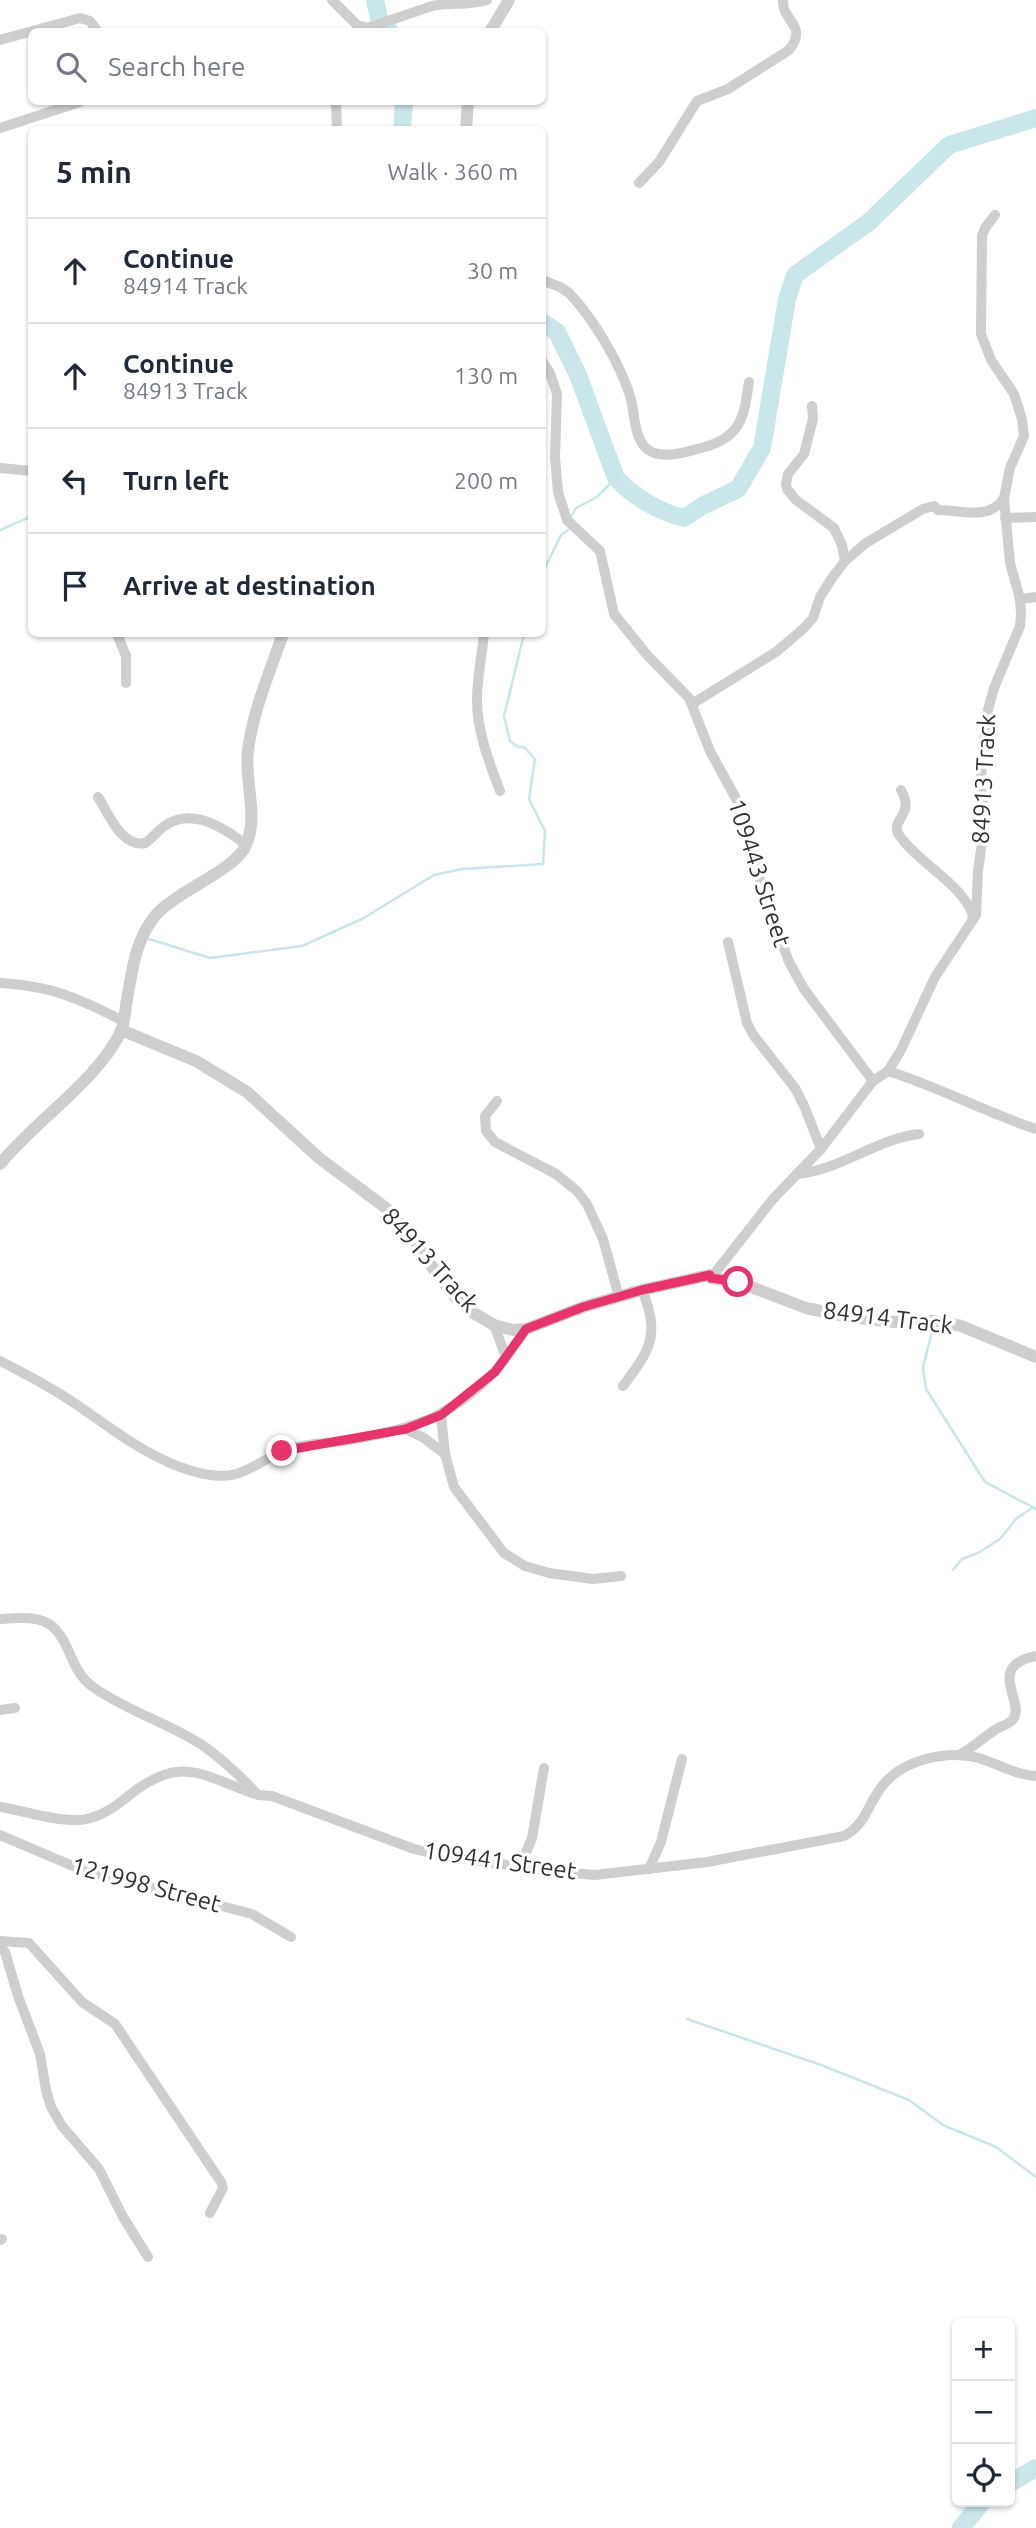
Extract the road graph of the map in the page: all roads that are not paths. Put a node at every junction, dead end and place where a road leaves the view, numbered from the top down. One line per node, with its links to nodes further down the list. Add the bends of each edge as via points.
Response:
1 (332, 0): 8 (street)
2 (487, 0): 5 (street)
3 (509, 0): 10 (street)
4 (783, 0): 19 (street, via 797,32 789,50 728,89 697,101 659,162)
5 (446, 2): 9 (street)
6 (44, 28): 7 (street, via 80,18)
7 (95, 28)
8 (360, 28)
9 (364, 28)
10 (492, 28)
11 (28, 32): 12 (street)
12 (0, 40)
13 (71, 105): 18 (street)
14 (336, 105): 16 (street)
15 (468, 105): 17 (street)
16 (337, 126)
17 (466, 126)
18 (0, 128)
19 (639, 183)
20 (995, 215): 27 (street, 84913 Track, via 982,236 981,334 991,360 1014,394 1024,429)
21 (546, 281): 23 (street, via 569,293 607,347 630,397 639,438 652,452 667,455 725,440 742,418)
22 (546, 366): 37 (street, 109443 Street, via 557,394 555,457 563,512 571,526 600,551 614,614)
23 (749, 382)
24 (812, 406): 30 (street, via 804,454 788,474 787,489 834,528)
25 (0, 468): 26 (street)
26 (28, 471)
27 (1004, 498): 29 (street, 84913 Track); 30 (street, via 987,512 938,510 934,506 923,509 881,532)
28 (1036, 517): 29 (street)
29 (1005, 518): 32 (street, 84913 Track)
30 (845, 561): 37 (street, via 803,629 776,652)
31 (1036, 597): 32 (street)
32 (1020, 599): 42 (street, 84913 Track, via 1020,626 986,717 978,902)
33 (118, 637): 36 (street, via 125,656)
34 (282, 637): 41 (street, via 248,750 251,828)
35 (484, 637): 39 (street, via 478,716)
36 (126, 683)
37 (692, 704): 47 (street, 109443 Street, via 710,751 740,806 789,962)
38 (901, 790): 42 (street, via 907,808 897,831 967,902 973,916)
39 (500, 791)
40 (98, 797): 41 (street, via 133,843 145,843 175,821 200,820 218,825)
41 (246, 845): 45 (street, via 226,865 169,903 145,930 136,949)
42 (967, 931): 46 (street, 84913 Track, via 935,977)
43 (728, 942): 51 (street, via 747,1023 795,1088)
44 (0, 983): 45 (street, via 27,985 80,1001)
45 (122, 1026): 52 (street, via 83,1082); 57 (street, 84913 Track, via 196,1061 247,1092 318,1158 386,1208 456,1298)
46 (888, 1072): 47 (street); 49 (street)
47 (873, 1081): 51 (street)
48 (497, 1101): 56 (street, via 485,1116 489,1137 556,1174 577,1191 594,1216)
49 (1036, 1129)
50 (919, 1134): 53 (street, via 881,1144 818,1172)
51 (821, 1149): 53 (street)
52 (0, 1164)
53 (797, 1174): 54 (street)
54 (705, 1277): 55 (street, 84913 Track); 60 (street, 84914 Track, via 738,1282 806,1308 850,1317 961,1326)
55 (642, 1290): 56 (street, 84913 Track); 62 (street, via 652,1320 650,1347)
56 (620, 1297): 58 (street, 84913 Track)
57 (494, 1325): 58 (street, 84913 Track); 59 (street)
58 (526, 1329): 59 (street)
59 (506, 1357): 63 (street, via 495,1372)
60 (1036, 1357)
61 (0, 1361): 64 (street, via 63,1396 138,1447 208,1475 232,1476 299,1447)
62 (623, 1386)
63 (441, 1415): 64 (street); 65 (street)
64 (406, 1429): 65 (street)
65 (445, 1454): 66 (street, via 458,1494 511,1558 562,1575)
66 (621, 1576)
67 (0, 1619): 75 (street, via 32,1619 52,1625 78,1673 93,1687 201,1744)
68 (1036, 1657): 71 (street, via 1021,1661 1010,1674 1014,1718)
69 (15, 1708): 70 (street)
70 (0, 1710)
71 (958, 1755): 74 (street, 109441 Street); 79 (street, 109441 Street, via 915,1762 897,1772 874,1798 859,1826 844,1836)
72 (682, 1759): 79 (street, via 661,1842)
73 (544, 1768): 78 (street, via 531,1838)
74 (1036, 1776)
75 (258, 1795): 76 (street, 109441 Street, via 197,1773 170,1772 151,1778 93,1817 55,1817); 78 (street, 109441 Street, via 414,1849)
76 (0, 1807)
77 (0, 1835): 80 (street, 121998 Street, via 80,1870 252,1914)
78 (520, 1867): 79 (street, 109441 Street, via 595,1875)
79 (649, 1869)
80 (290, 1937)
81 (0, 1941): 83 (street, via 29,1943 82,2002 115,2024 221,2182 223,2188)
82 (0, 1947): 84 (street, via 34,2035 51,2107 99,2169)
83 (210, 2213)
84 (148, 2258)

